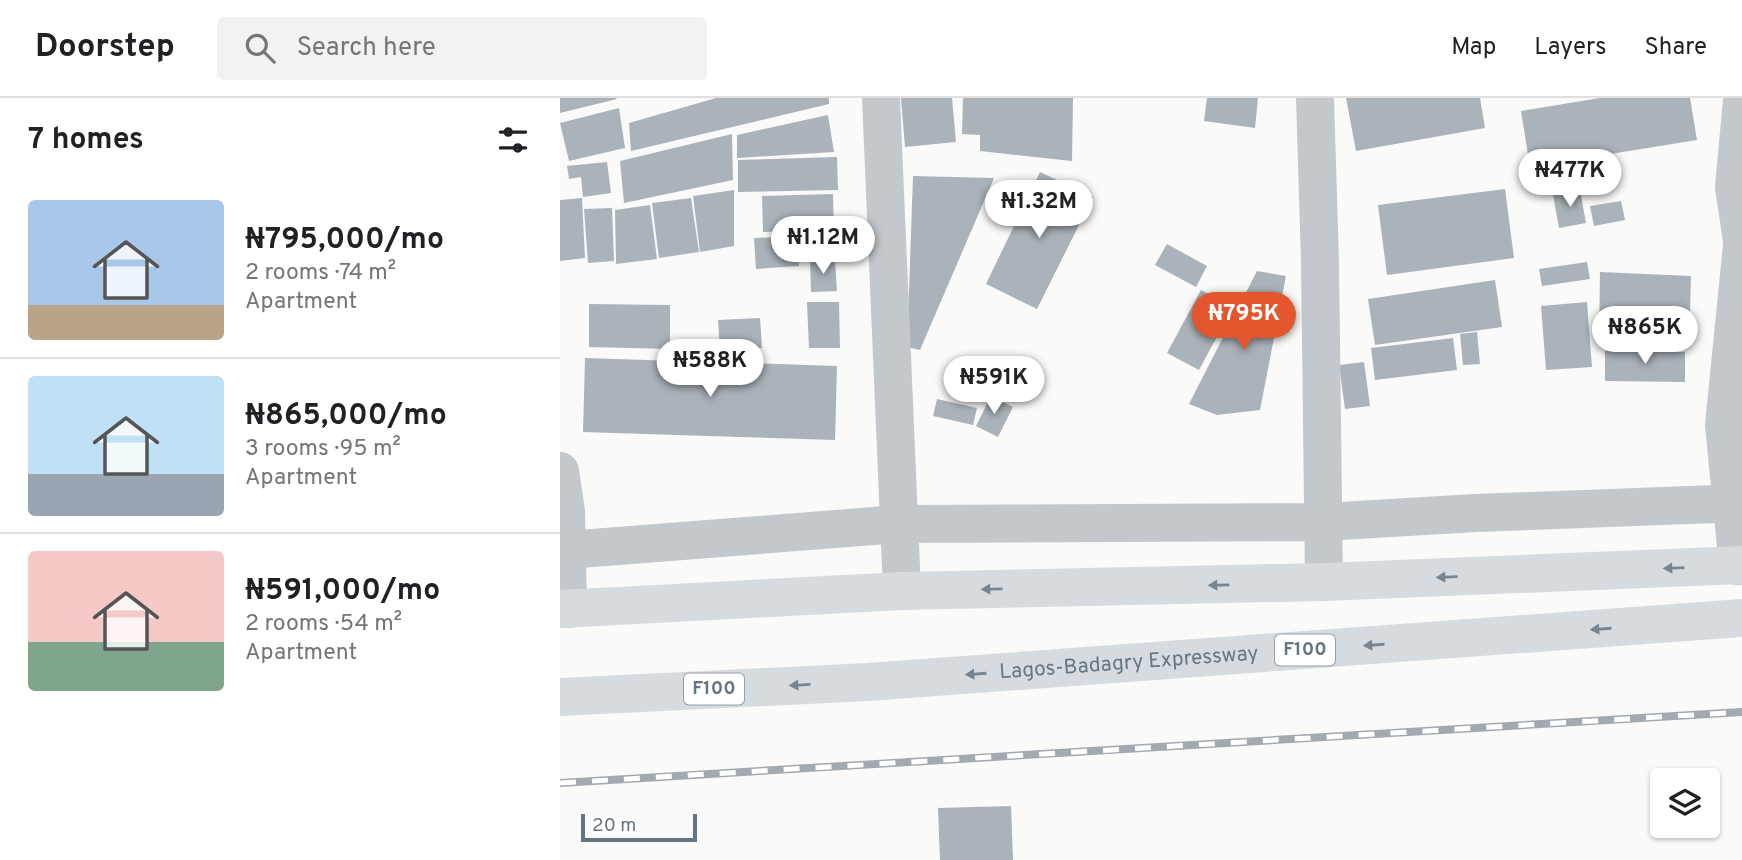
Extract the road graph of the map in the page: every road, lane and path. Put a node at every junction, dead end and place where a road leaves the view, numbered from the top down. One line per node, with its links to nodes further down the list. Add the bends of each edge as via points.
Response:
1 (881, 98): 8 (street)
2 (1315, 98): 7 (street)
3 (1742, 100): 4 (street, via 1734,187)
4 (1742, 243): 6 (street, via 1724,425)
5 (561, 482): 9 (street)
6 (1737, 504): 7 (street); 10 (street)
7 (1323, 522): 8 (street); 11 (street)
8 (899, 524): 9 (street); 12 (street)
9 (567, 550): 13 (street)
10 (1740, 565): 11 (main road, one-way to 11)
11 (1324, 582): 12 (main road, one-way to 12)
12 (902, 591): 13 (main road)
13 (564, 609)
14 (1742, 618): 15 (main road, Lagos-Badagry Expressway / F100, one-way to 15, via 868,682)
15 (560, 697)

